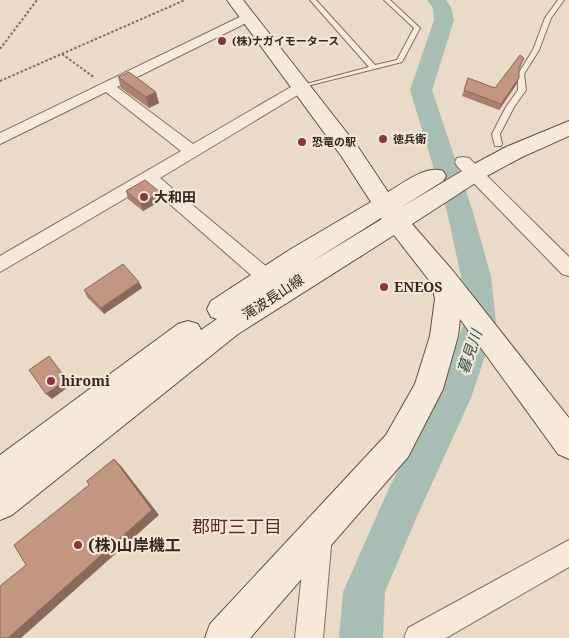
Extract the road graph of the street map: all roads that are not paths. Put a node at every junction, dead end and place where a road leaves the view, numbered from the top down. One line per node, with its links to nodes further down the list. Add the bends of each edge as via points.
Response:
1 (235, 0): 5 (main road)
2 (313, 0): 6 (lane)
3 (387, 0): 6 (lane, via 416,28 400,61)
4 (561, 0): 12 (lane, via 548,18 536,50 521,74 522,90 496,134)
5 (248, 17): 7 (street); 8 (main road)
6 (374, 68): 8 (lane)
7 (107, 86): 11 (street); 13 (street)
8 (301, 87): 13 (street); 16 (main road)
9 (569, 116): 12 (main road, 滝波長山線)
10 (569, 128): 14 (main road, 滝波長山線)
11 (0, 139)
12 (498, 144): 14 (main road, 滝波長山線)
13 (192, 151): 15 (street)
14 (469, 170): 16 (main road, 滝波長山線); 18 (street)
15 (149, 177): 17 (street); 19 (street)
16 (390, 212): 19 (main road, 滝波長山線); 20 (main road); 23 (main road, 滝波長山線, via 228,326)
17 (0, 265)
18 (569, 269)
19 (266, 277): 22 (main road, 滝波長山線, via 154,357)
20 (444, 278): 21 (main road); 24 (main road, via 448,299 444,336 428,389 397,446)
21 (569, 443)
22 (0, 475)
23 (0, 503)
24 (319, 533): 26 (main road); 27 (street)
25 (569, 554): 28 (street)
26 (224, 638)
27 (309, 638)
28 (418, 638)

